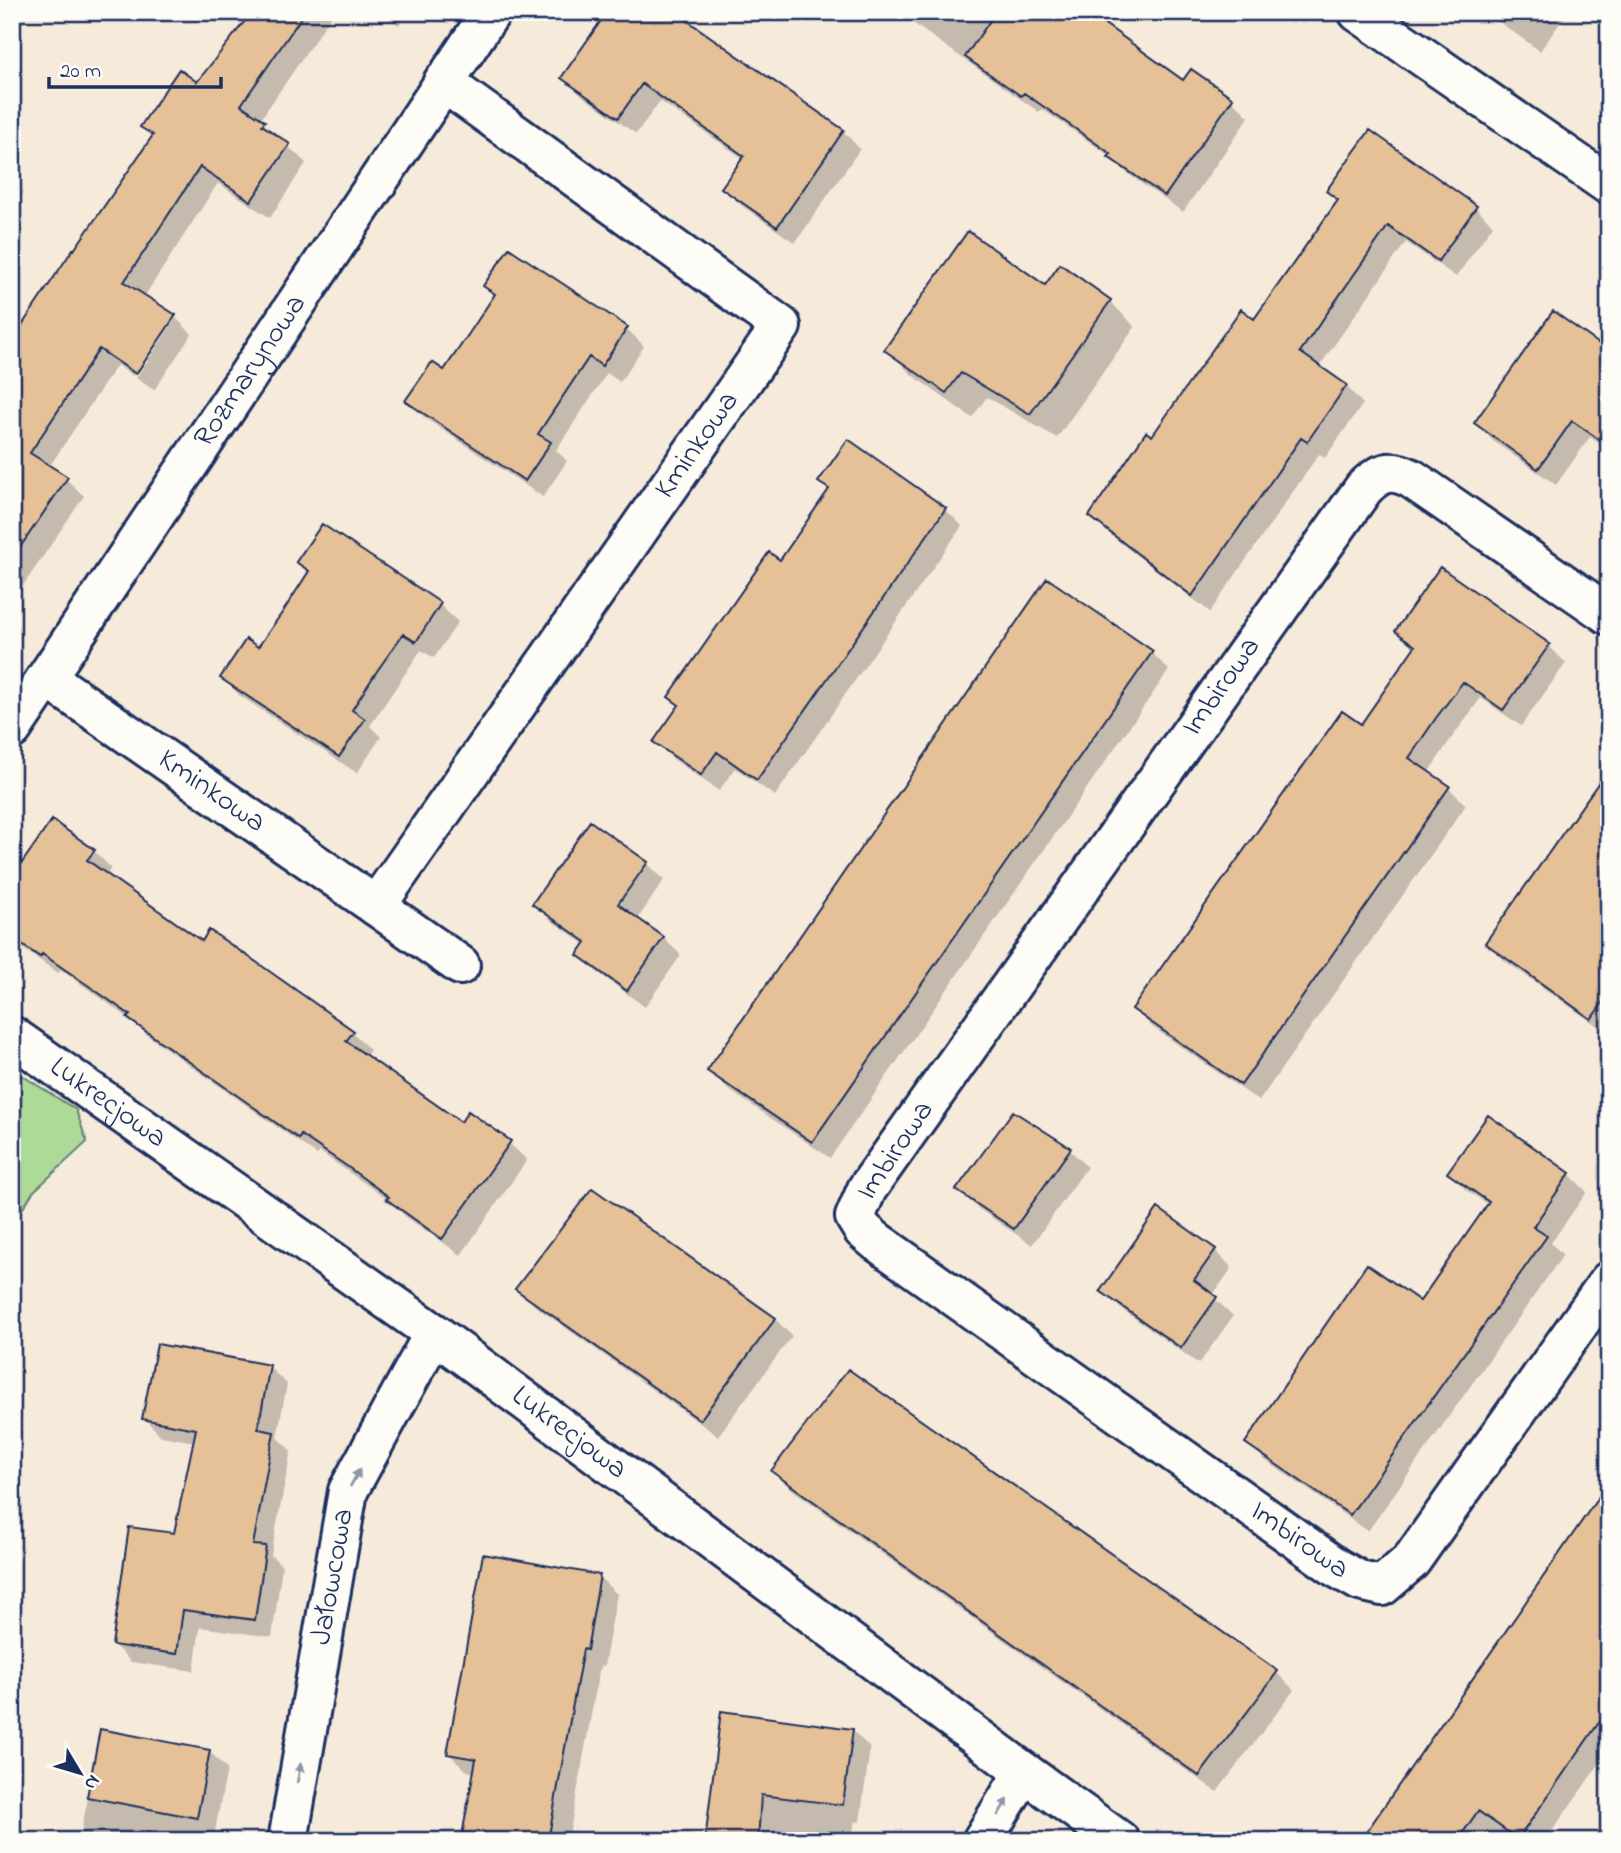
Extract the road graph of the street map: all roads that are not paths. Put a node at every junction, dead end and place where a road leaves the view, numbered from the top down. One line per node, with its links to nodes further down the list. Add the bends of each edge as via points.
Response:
1 (491, 12): 3 (street, Rozmarynowa)
2 (1359, 12): 4 (street)
3 (443, 82): 6 (street, Rozmarynowa); 8 (street, Kminkowa, via 781,326)
4 (1609, 185)
5 (1609, 615): 11 (street, Imbirowa, via 1412,479 1386,471 1374,478 867,1189 855,1217 876,1241 1337,1568 1360,1581 1382,1586 1412,1561)
6 (47, 678): 7 (street, Rozmarynowa); 8 (street, Kminkowa)
7 (12, 729)
8 (376, 906): 9 (street, Kminkowa)
9 (460, 965)
10 (12, 1036): 12 (street, Lukrecjowa)
11 (1609, 1281)
12 (434, 1333): 13 (street, Lukrecjowa); 14 (street, Jałowcowa, one-way to 12, via 348,1491)
13 (1024, 1772): 15 (street, one-way to 13); 16 (street, Lukrecjowa)
14 (288, 1841)
15 (982, 1841)
16 (1120, 1841)

